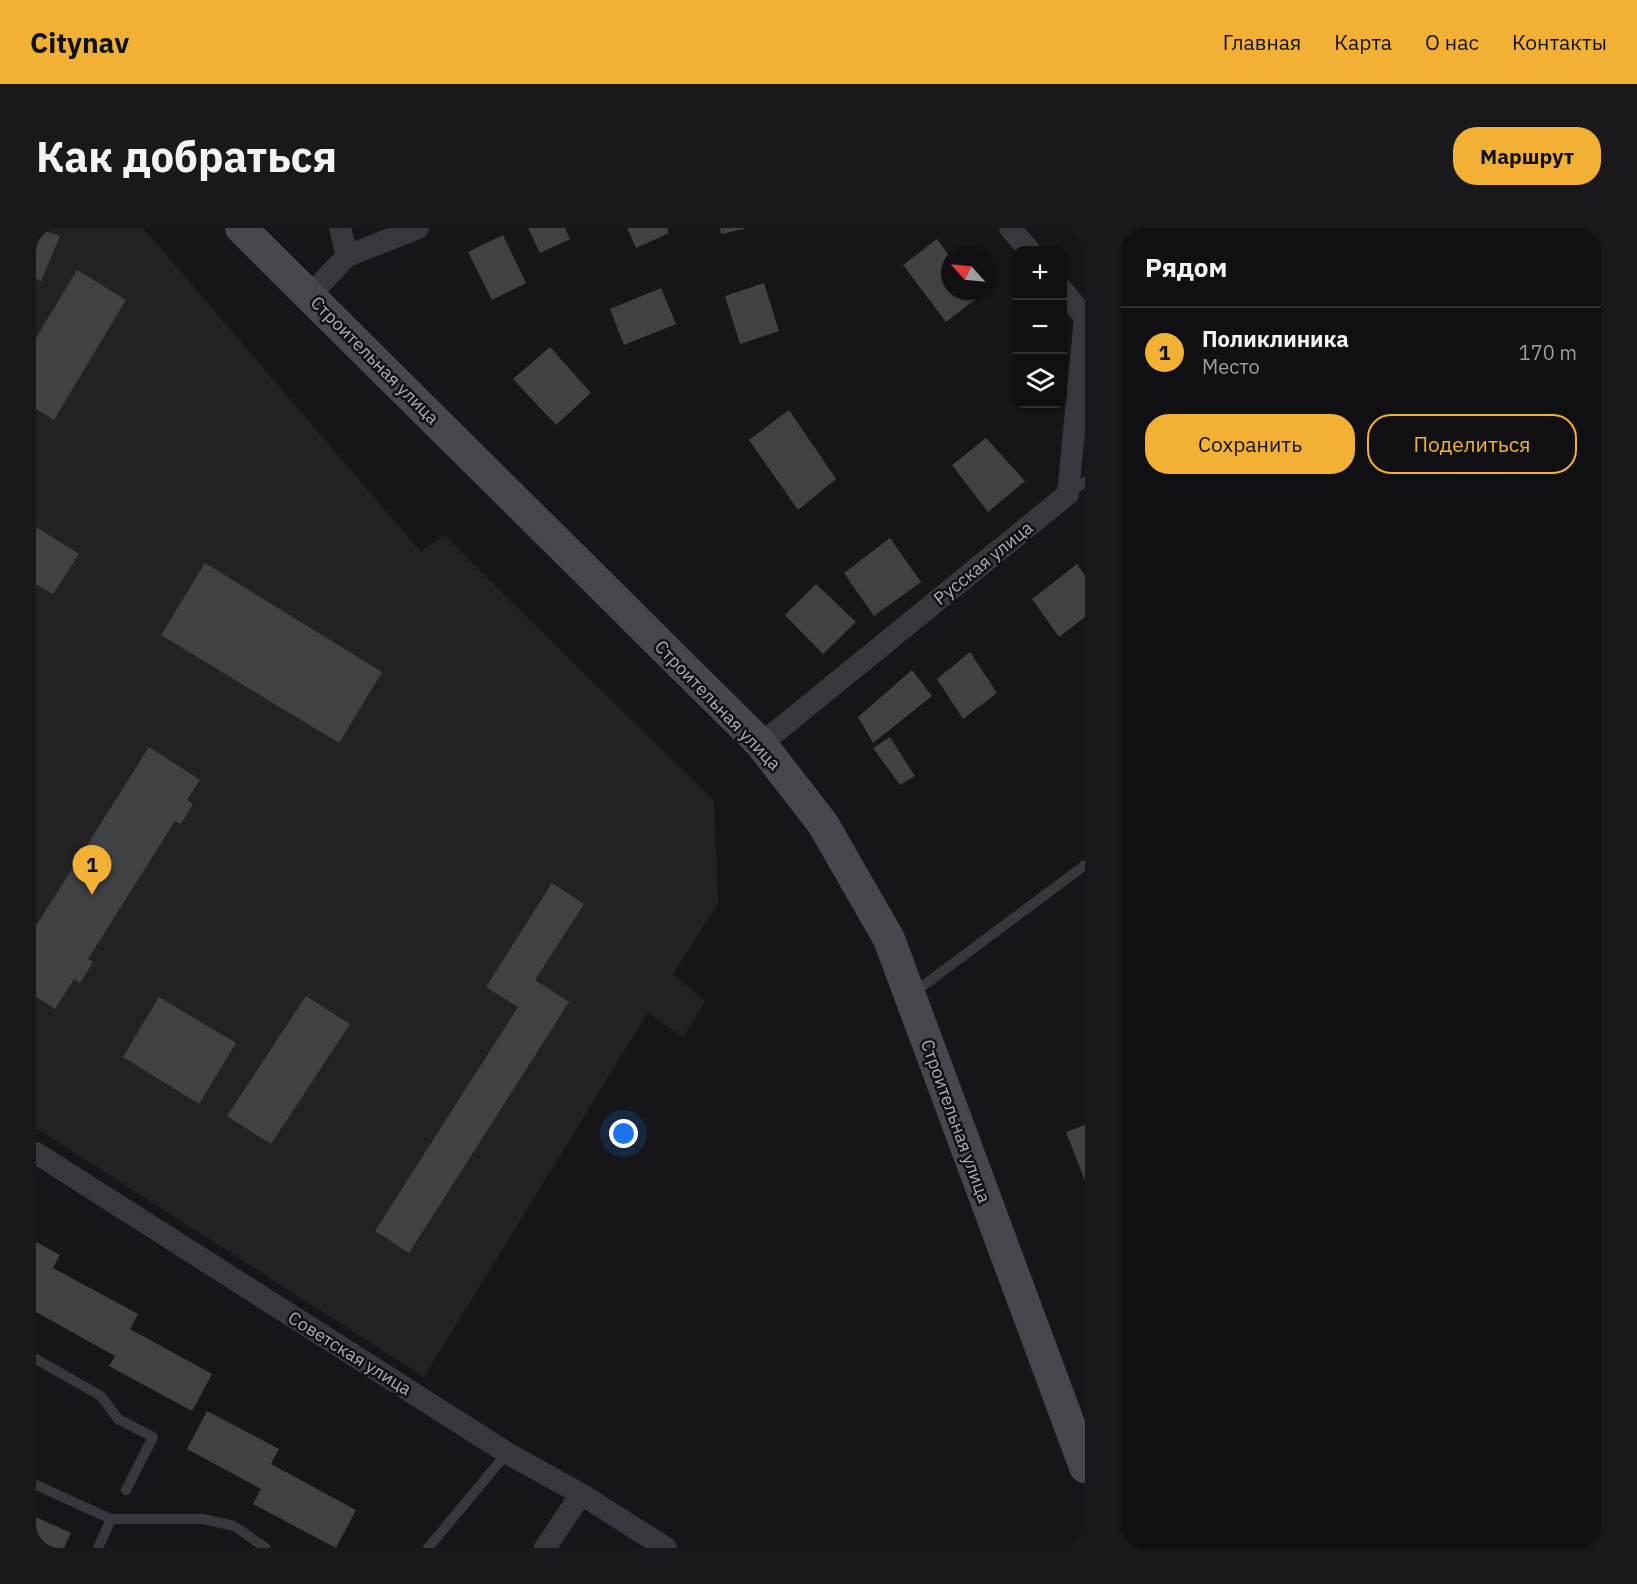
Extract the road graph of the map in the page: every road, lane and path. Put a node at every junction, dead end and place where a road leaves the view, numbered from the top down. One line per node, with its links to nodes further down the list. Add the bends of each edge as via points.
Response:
1 (241, 228): 7 (main road, Строительная улица)
2 (340, 228): 6 (street)
3 (418, 228): 6 (street)
4 (1010, 228): 5 (street)
5 (1026, 246)
6 (347, 256): 7 (street)
7 (310, 295): 11 (main road, Строительная улица)
8 (1067, 296): 9 (street)
9 (1085, 317): 10 (street, Русская улица)
10 (1076, 488): 11 (street, Русская улица)
11 (761, 744): 13 (main road, Строительная улица, via 823,824 888,939)
12 (1085, 865): 13 (lane)
13 (910, 996): 17 (main road, Строительная улица)
14 (36, 1153): 16 (street, Советская улица)
15 (36, 1359): 19 (lane, via 101,1396 118,1419 153,1437)
16 (507, 1453): 20 (street, Советская улица); 24 (lane)
17 (1085, 1467)
18 (36, 1485): 21 (lane)
19 (126, 1490)
20 (581, 1494): 25 (street); 26 (street, Советская улица)
21 (111, 1519): 22 (lane); 23 (lane, via 203,1519 234,1526)
22 (98, 1548)
23 (266, 1548)
24 (428, 1548)
25 (545, 1548)
26 (666, 1548)

